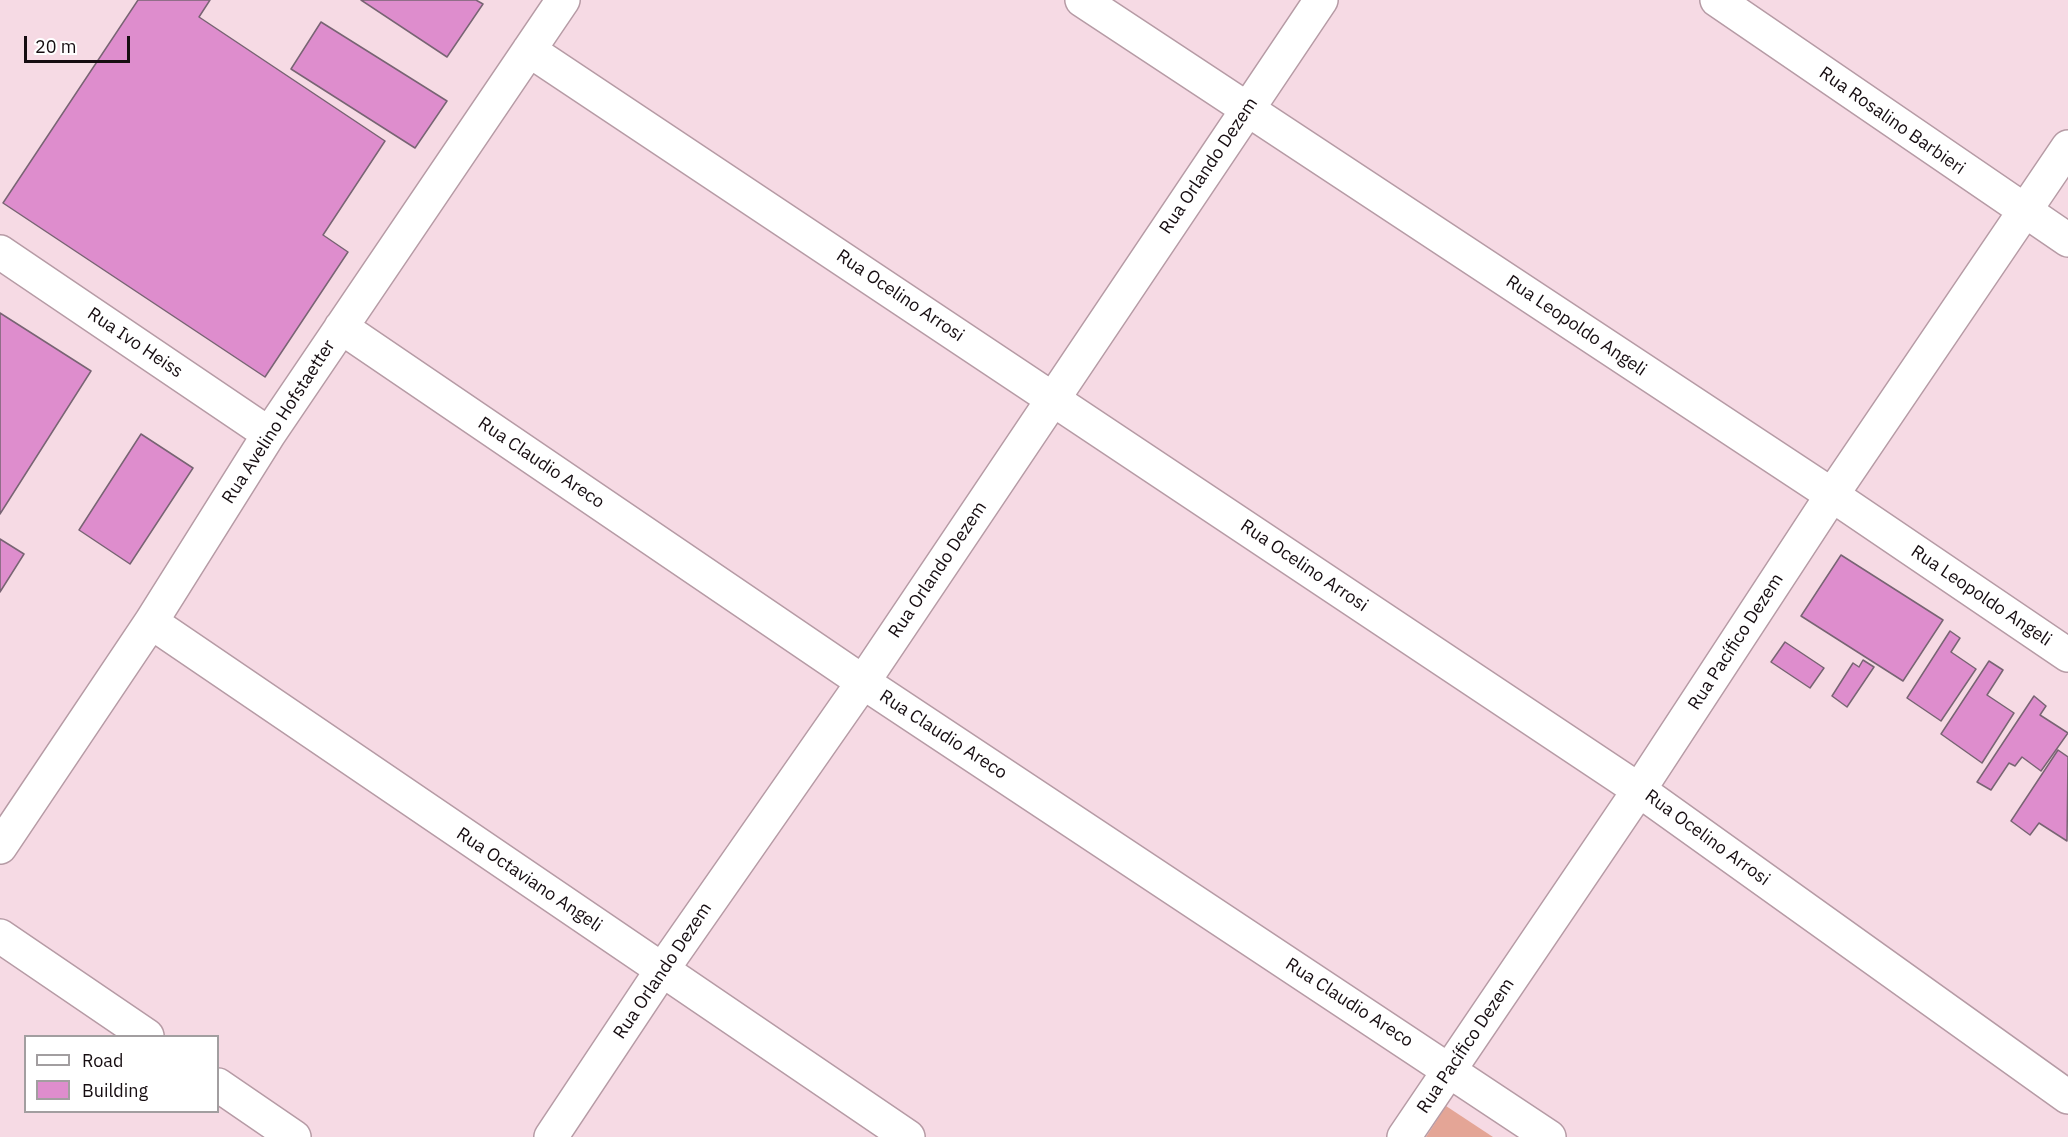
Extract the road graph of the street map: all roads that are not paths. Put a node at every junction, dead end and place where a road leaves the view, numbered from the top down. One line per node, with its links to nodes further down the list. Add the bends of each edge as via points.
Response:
1 (563, 0): 5 (street, Rua Avelino Hofstaetter)
2 (1082, 0): 6 (street, Rua Leopoldo Angeli)
3 (1321, 0): 6 (street, Rua Orlando Dezem)
4 (1717, 0): 8 (street, Rua Rosalino Barbieri)
5 (530, 50): 11 (street, Rua Avelino Hofstaetter); 12 (street, Rua Ocelino Arrosi)
6 (1248, 108): 12 (street, Rua Orlando Dezem); 14 (street, Rua Leopoldo Angeli)
7 (2068, 147): 8 (street, Rua Pacífico Dezem)
8 (2025, 212): 9 (street, Rua Rosalino Barbieri); 14 (street, Rua Pacífico Dezem)
9 (2068, 240)
10 (0, 252): 13 (street, Rua Ivo Heiss)
11 (341, 327): 13 (street, Rua Avelino Hofstaetter); 17 (street, Rua Claudio Areco)
12 (1054, 398): 17 (street, Rua Orlando Dezem); 18 (street, Rua Ocelino Arrosi)
13 (269, 434): 15 (street, Rua Avelino Hofstaetter)
14 (1832, 495): 16 (street, Rua Leopoldo Angeli); 18 (street, Rua Pacífico Dezem)
15 (151, 622): 19 (street, Rua Avelino Hofstaetter); 21 (street, Rua Octaviano Angeli)
16 (2068, 655)
17 (863, 682): 21 (street, Rua Orlando Dezem); 23 (street, Rua Claudio Areco)
18 (1639, 790): 23 (street, Rua Pacífico Dezem); 25 (street, Rua Ocelino Arrosi)
19 (0, 847)
20 (0, 936): 22 (street)
21 (662, 970): 27 (street, Rua Orlando Dezem); 28 (street, Rua Octaviano Angeli)
22 (146, 1035)
23 (1449, 1070): 29 (street, Rua Pacífico Dezem); 30 (street, Rua Claudio Areco)
24 (219, 1086): 26 (street)
25 (2068, 1097)
26 (294, 1137)
27 (551, 1137)
28 (908, 1137)
29 (1404, 1137)
30 (1550, 1137)

